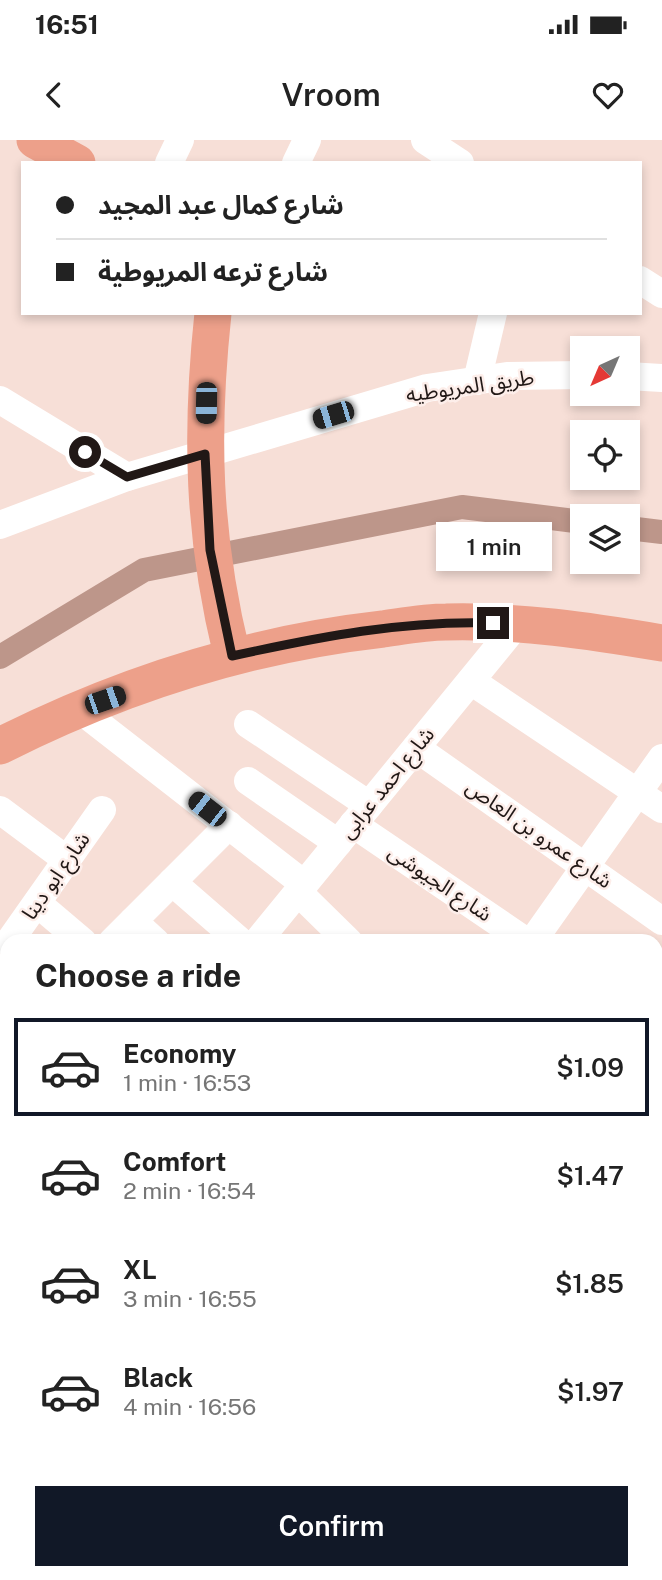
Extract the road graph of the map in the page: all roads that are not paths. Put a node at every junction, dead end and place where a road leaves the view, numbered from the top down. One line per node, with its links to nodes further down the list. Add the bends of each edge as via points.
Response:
1 (35, 140): 5 (main road)
2 (180, 140): 6 (street)
3 (307, 140): 7 (street)
4 (425, 140): 8 (street)
5 (73, 161)
6 (170, 161)
7 (297, 161)
8 (457, 161)
9 (642, 281): 10 (street)
10 (662, 294)
11 (213, 315): 18 (main road)
12 (493, 315): 16 (street)
13 (570, 375): 16 (street, طريق المريوطيه)
14 (640, 377): 15 (street)
15 (662, 378)
16 (477, 381): 18 (street, طريق المريوطيه, via 415,392)
17 (0, 400): 19 (street)
18 (205, 454): 19 (street, طريق المريوطيه); 22 (main road, via 210,550)
19 (127, 477): 20 (street, طريق المريوطيه)
20 (8, 513)
21 (517, 624): 22 (main road, via 444,622); 23 (main road); 24 (street, شارع احمد عرابى)
22 (229, 643): 25 (main road)
23 (662, 643)
24 (471, 681): 28 (street, شارع احمد عرابى); 31 (street)
25 (79, 709): 27 (main road); 36 (street)
26 (248, 724): 35 (street)
27 (0, 746)
28 (416, 748): 35 (street, شارع احمد عرابى); 38 (street, شارع عمرو بن العاص)
29 (662, 758): 31 (street)
30 (248, 781): 35 (street)
31 (638, 793): 32 (street); 38 (street)
32 (662, 809)
33 (0, 810): 37 (street)
34 (102, 810): 37 (street, شارع ابو دينا)
35 (354, 824): 40 (street, شارع احمد عرابى); 51 (street, شارع الجيوشى)
36 (229, 825): 39 (street); 40 (street)
37 (67, 860): 41 (street, شارع ابو دينا)
38 (586, 867): 43 (street, شارع عمرو بن العاص); 52 (street)
39 (172, 882): 42 (street); 48 (street)
40 (301, 888): 49 (street, شارع احمد عرابى); 50 (street)
41 (37, 903): 44 (street, شارع ابو دينا); 45 (street)
42 (132, 921): 46 (street); 47 (street)
43 (662, 921)
44 (15, 934)
45 (74, 934)
46 (120, 934)
47 (147, 934)
48 (251, 934)
49 (263, 934)
50 (342, 934)
51 (517, 934)
52 (535, 934)

